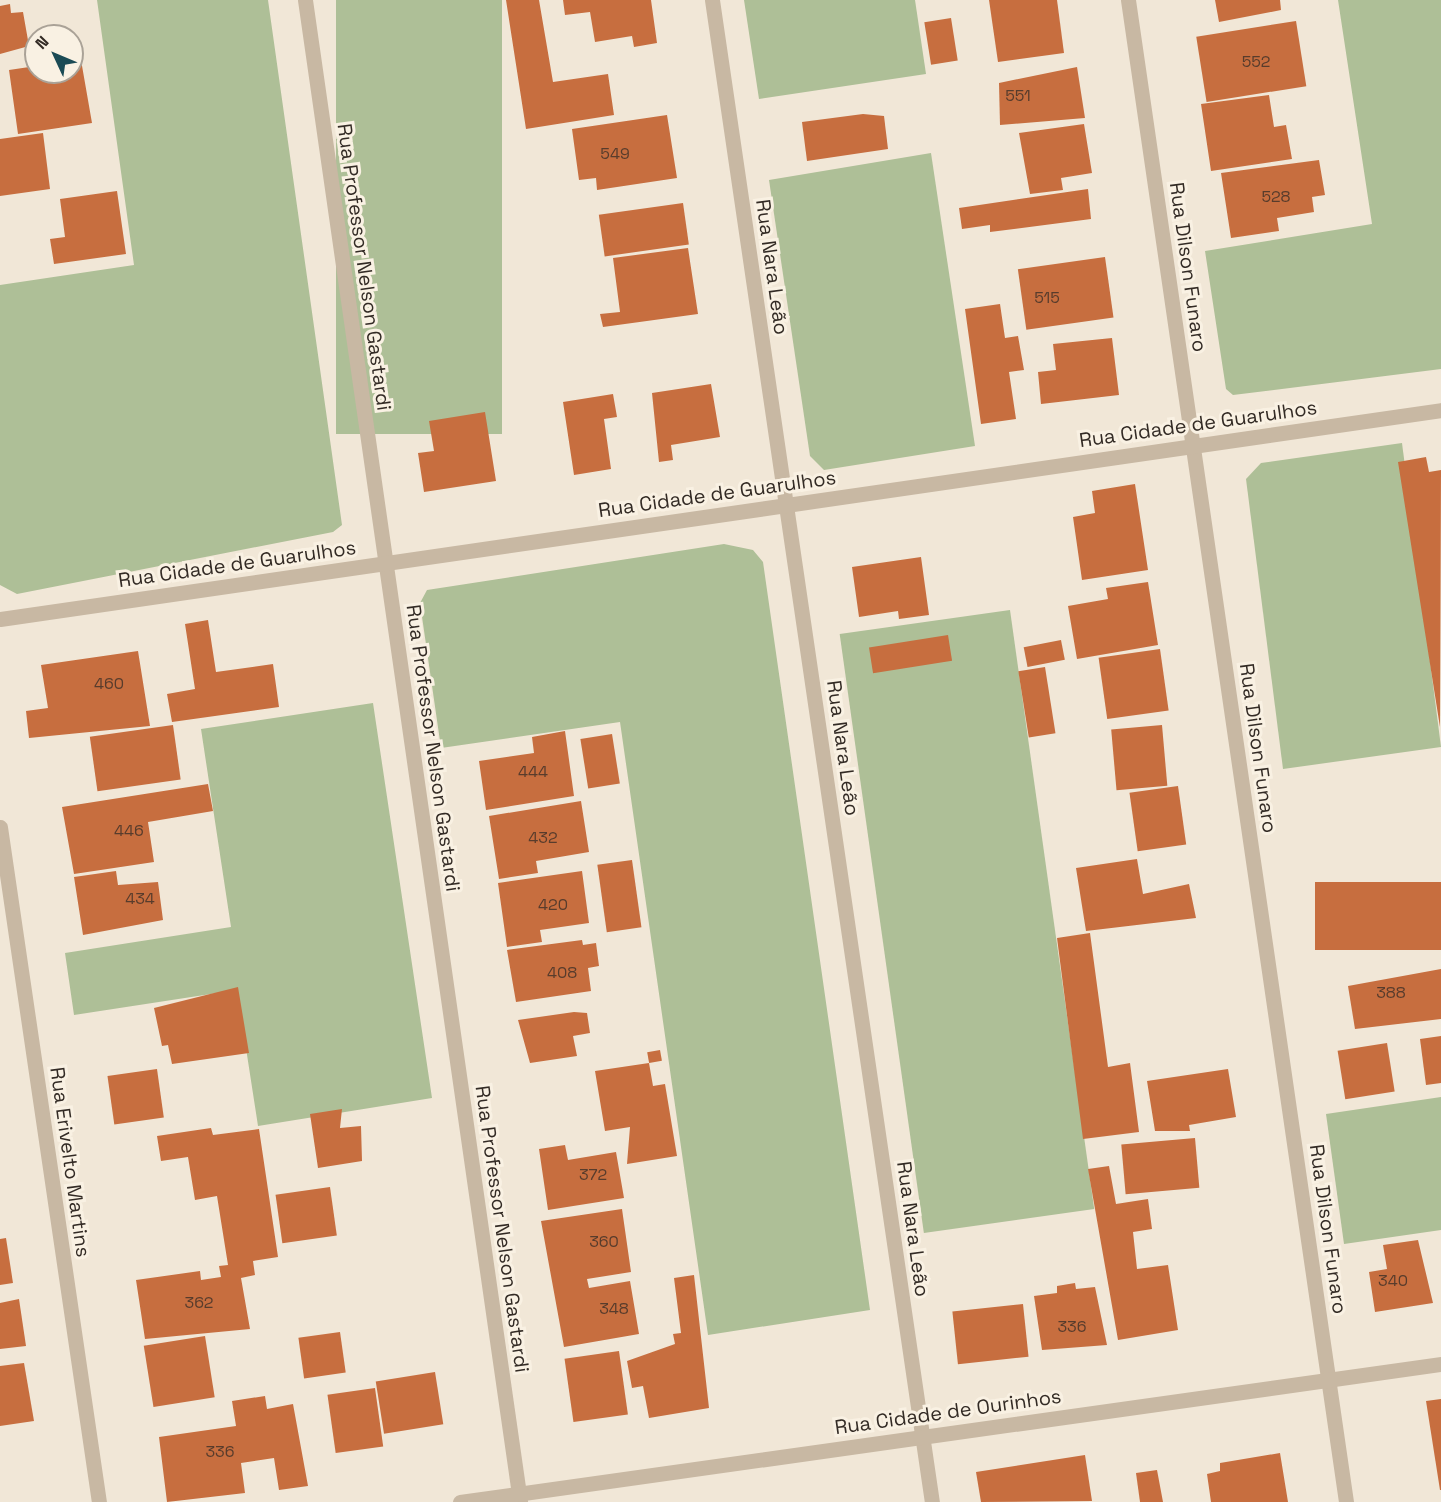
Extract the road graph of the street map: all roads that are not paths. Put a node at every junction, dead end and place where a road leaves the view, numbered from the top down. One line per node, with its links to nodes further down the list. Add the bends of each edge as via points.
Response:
1 (305, 0): 7 (street, Rua Professor Nelson Gastardi)
2 (712, 0): 6 (street, Rua Nara Leão)
3 (1128, 0): 5 (street, Rua Dilson Funaro)
4 (1441, 410): 5 (street, Rua Cidade de Guarulhos)
5 (1192, 446): 6 (street, Rua Cidade de Guarulhos); 11 (street, Rua Dilson Funaro)
6 (786, 505): 7 (street, Rua Cidade de Guarulhos); 12 (street, Rua Nara Leão)
7 (385, 563): 8 (street, Rua Cidade de Guarulhos); 13 (street, Rua Professor Nelson Gastardi)
8 (0, 619)
9 (0, 827): 14 (street, Rua Erivelto Martins)
10 (1441, 1364): 11 (street, Rua Cidade de Ourinhos)
11 (1329, 1380): 12 (street, Rua Cidade de Ourinhos); 17 (street, Rua Dilson Funaro)
12 (922, 1437): 13 (street, Rua Cidade de Ourinhos); 16 (street, Rua Nara Leão)
13 (519, 1498): 15 (street, Rua Cidade de Ourinhos)
14 (99, 1502)
15 (460, 1502)
16 (932, 1502)
17 (1346, 1502)

